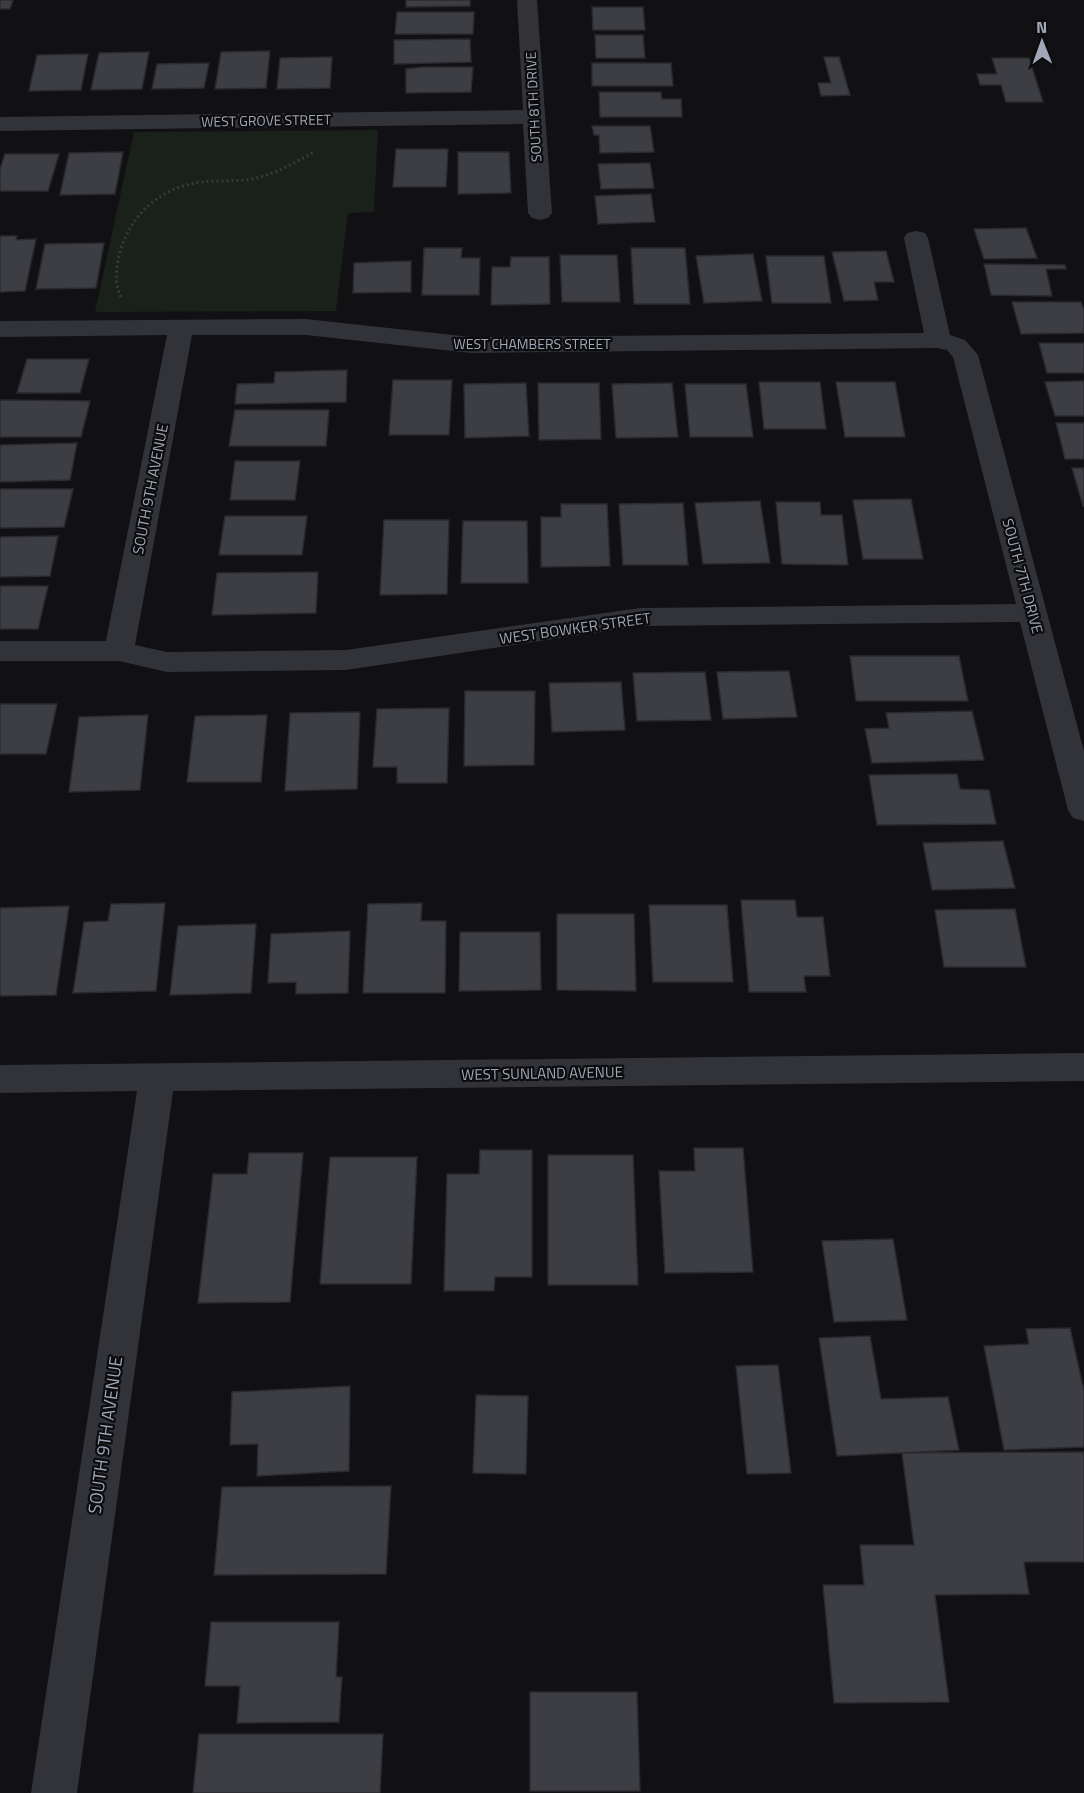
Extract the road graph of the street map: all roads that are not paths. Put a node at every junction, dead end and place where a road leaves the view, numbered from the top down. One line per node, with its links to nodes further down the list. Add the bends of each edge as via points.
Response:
1 (527, 0): 2 (street, SOUTH 8TH DRIVE)
2 (533, 117): 3 (street, WEST GROVE STREET); 4 (street, SOUTH 8TH DRIVE)
3 (0, 124)
4 (540, 213)
5 (916, 238): 8 (street, SOUTH 7TH DRIVE)
6 (180, 328): 7 (street, WEST CHAMBERS STREET); 8 (street, WEST CHAMBERS STREET, via 306,327 471,345); 11 (street, SOUTH 9TH AVENUE)
7 (0, 329)
8 (947, 342): 9 (street, SOUTH 7TH DRIVE, via 964,354)
9 (1033, 613): 11 (street, WEST BOWKER STREET, via 640,617 346,660 166,662); 12 (street, SOUTH 7TH DRIVE)
10 (0, 651): 11 (street, WEST BOWKER STREET)
11 (119, 651)
12 (1084, 810)
13 (1084, 1067): 14 (street, WEST SUNLAND AVENUE)
14 (157, 1077): 15 (street, WEST SUNLAND AVENUE); 16 (street, SOUTH 9TH AVENUE)
15 (0, 1079)
16 (54, 1793)

